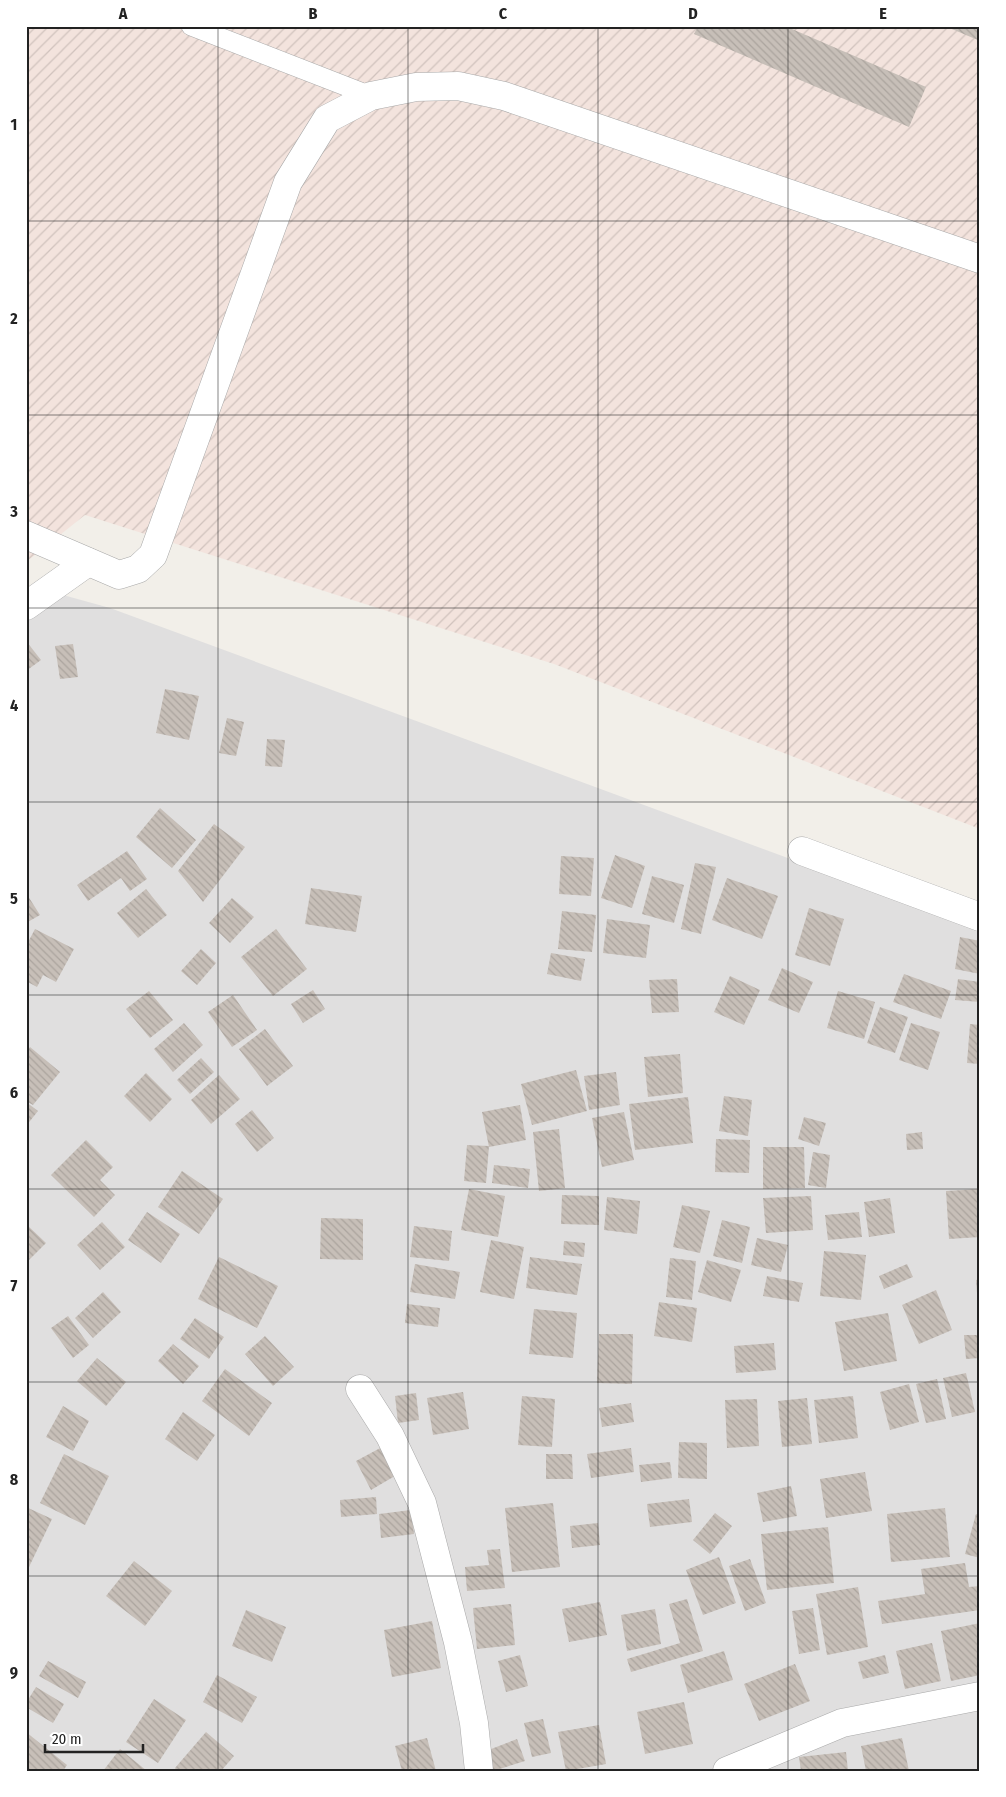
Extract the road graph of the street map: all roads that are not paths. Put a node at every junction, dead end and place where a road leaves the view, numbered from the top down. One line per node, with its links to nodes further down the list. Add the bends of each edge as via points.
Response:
1 (191, 26): 2 (lane)
2 (371, 96): 3 (street, via 416,87 458,86 504,96); 5 (street, via 327,119 288,182 153,555 138,569 119,576)
3 (980, 259)
4 (26, 536): 5 (street)
5 (88, 562): 6 (street)
6 (26, 606)
7 (802, 851): 8 (street)
8 (980, 917)
9 (360, 1389): 11 (street, via 390,1436 422,1503 458,1642 474,1723)
10 (980, 1696): 12 (street, via 842,1724)
11 (478, 1771)
12 (727, 1771)

